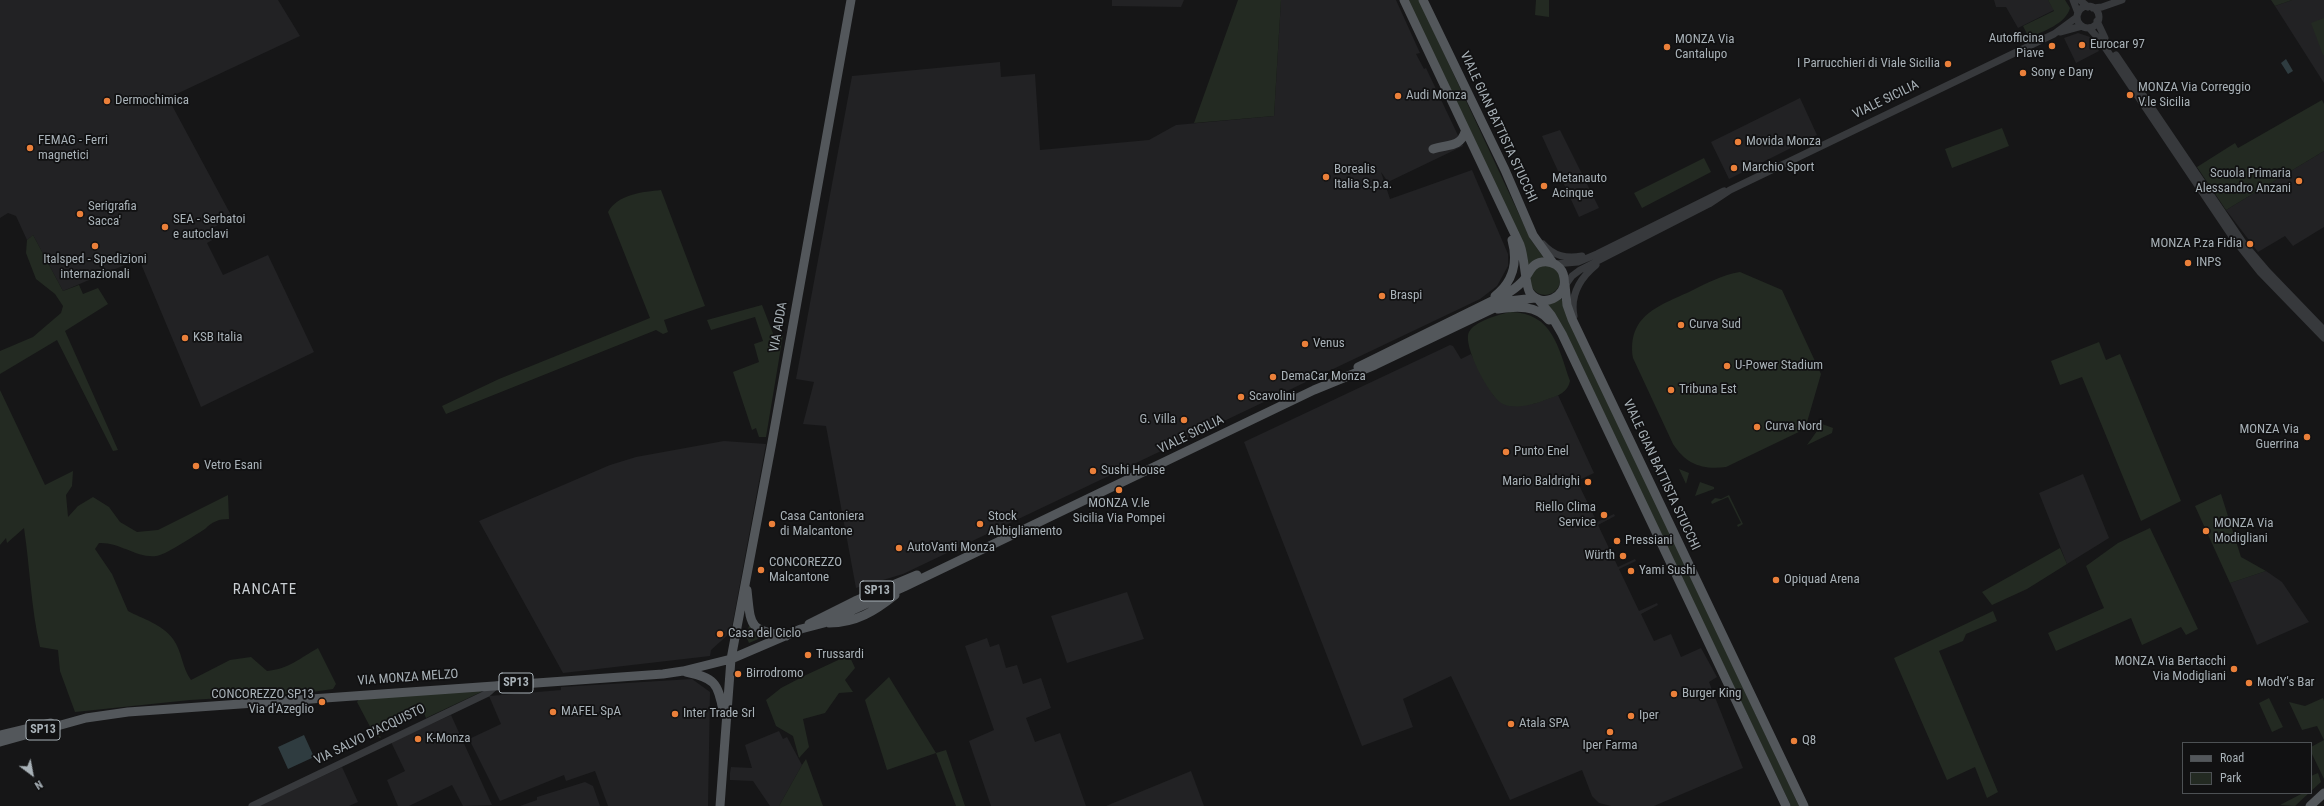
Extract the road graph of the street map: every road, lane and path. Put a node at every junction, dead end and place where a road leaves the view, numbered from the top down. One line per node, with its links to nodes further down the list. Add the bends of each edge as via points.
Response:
1 (851, 0): 30 (main road, VIA ADDA)
2 (1404, 0): 13 (main road)
3 (1423, 0): 15 (main road, VIALE GIAN BATTISTA STUCCHI)
4 (2073, 0): 8 (street)
5 (2080, 0): 7 (street)
6 (2122, 0): 7 (street, via 2100,8); 9 (street)
7 (2090, 7): 8 (street, via 2082,8); 9 (street, via 2097,12)
8 (2078, 15): 10 (street); 12 (street, VIALE SICILIA)
9 (2098, 20): 11 (street); 25 (street, via 2101,33 2228,223 2268,272)
10 (2082, 26): 11 (street); 12 (street, VIALE SICILIA)
11 (2089, 28): 27 (street, via 2097,35 2233,238 2260,272)
12 (2054, 34): 17 (street, VIALE SICILIA, via 1730,190 1709,204)
13 (1465, 132): 14 (main road, via 1462,140 1454,145); 16 (main road)
14 (1433, 149)
15 (1521, 208): 17 (street, via 1543,243 1554,254 1575,257); 18 (main road, VIALE GIAN BATTISTA STUCCHI, via 1538,246)
16 (1506, 218): 19 (main road, via 1522,252); 22 (main road, via 1515,252 1512,277 1502,291)
17 (1614, 250): 18 (street, VIALE SICILIA, via 1578,262); 20 (street, VIALE SICILIA, via 1577,272); 24 (street, via 1588,272 1575,290 1573,310)
18 (1554, 264): 19 (main road, via 1537,264 1530,269); 20 (main road, VIALE GIAN BATTISTA STUCCHI, via 1563,272)
19 (1527, 276): 21 (main road, via 1527,288); 22 (main road, VIALE SICILIA, via 1509,293)
20 (1564, 285): 21 (main road, via 1554,298); 24 (main road, VIALE GIAN BATTISTA STUCCHI, via 1567,305)
21 (1537, 298): 23 (main road, VIALE SICILIA, via 1510,301); 26 (main road)
22 (1467, 313): 28 (main road, VIALE SICILIA, via 1374,357)
23 (1484, 313): 26 (main road, via 1500,309 1530,308 1542,313); 28 (main road, VIALE SICILIA, via 1382,362)
24 (1577, 328): 49 (main road, VIALE GIAN BATTISTA STUCCHI)
25 (2324, 330)
26 (1562, 334): 48 (main road)
27 (2324, 338)
28 (1328, 384): 29 (main road, VIALE SICILIA / SP13)
29 (956, 561): 31 (main road, VIALE SICILIA / SP13); 32 (main road, VIALE SICILIA / SP13, via 901,581)
30 (745, 583): 37 (main road, via 749,612 755,626 764,632); 38 (main road, VIA ADDA)
31 (904, 587): 32 (main road, VIALE SICILIA / SP13); 34 (main road)
32 (862, 600): 33 (main road); 33 (main road, VIALE SICILIA / SP13); 34 (main road, via 871,609); 36 (main road, VIALE SICILIA / SP13, via 821,617)
33 (853, 610): 34 (main road, via 857,616); 35 (main road, VIALE SICILIA / SP13)
34 (865, 615): 35 (main road, via 852,621)
35 (824, 623): 36 (main road, VIALE SICILIA / SP13)
36 (801, 629): 37 (main road, VIALE SICILIA / SP13)
37 (787, 636): 38 (main road, VIALE SICILIA / SP13)
38 (731, 659): 39 (main road, VIA MONZA MELZO / SP13); 42 (main road, VIA ADDA)
39 (682, 671): 40 (main road, VIA MONZA MELZO / SP13); 42 (main road, via 704,676 715,684 720,693)
40 (497, 684): 41 (main road, VIA MONZA MELZO / SP13, via 145,710); 46 (street, VIA SALVO D'ACQUISTO, via 488,693)
41 (86, 718): 43 (main road, SP13, via 31,726); 44 (main road, SP13)
42 (725, 726): 47 (main road)
43 (0, 734)
44 (0, 742)
45 (2324, 793): 50 (main road)
46 (252, 806)
47 (720, 806)
48 (1786, 806)
49 (1804, 806)
50 (2310, 806)

